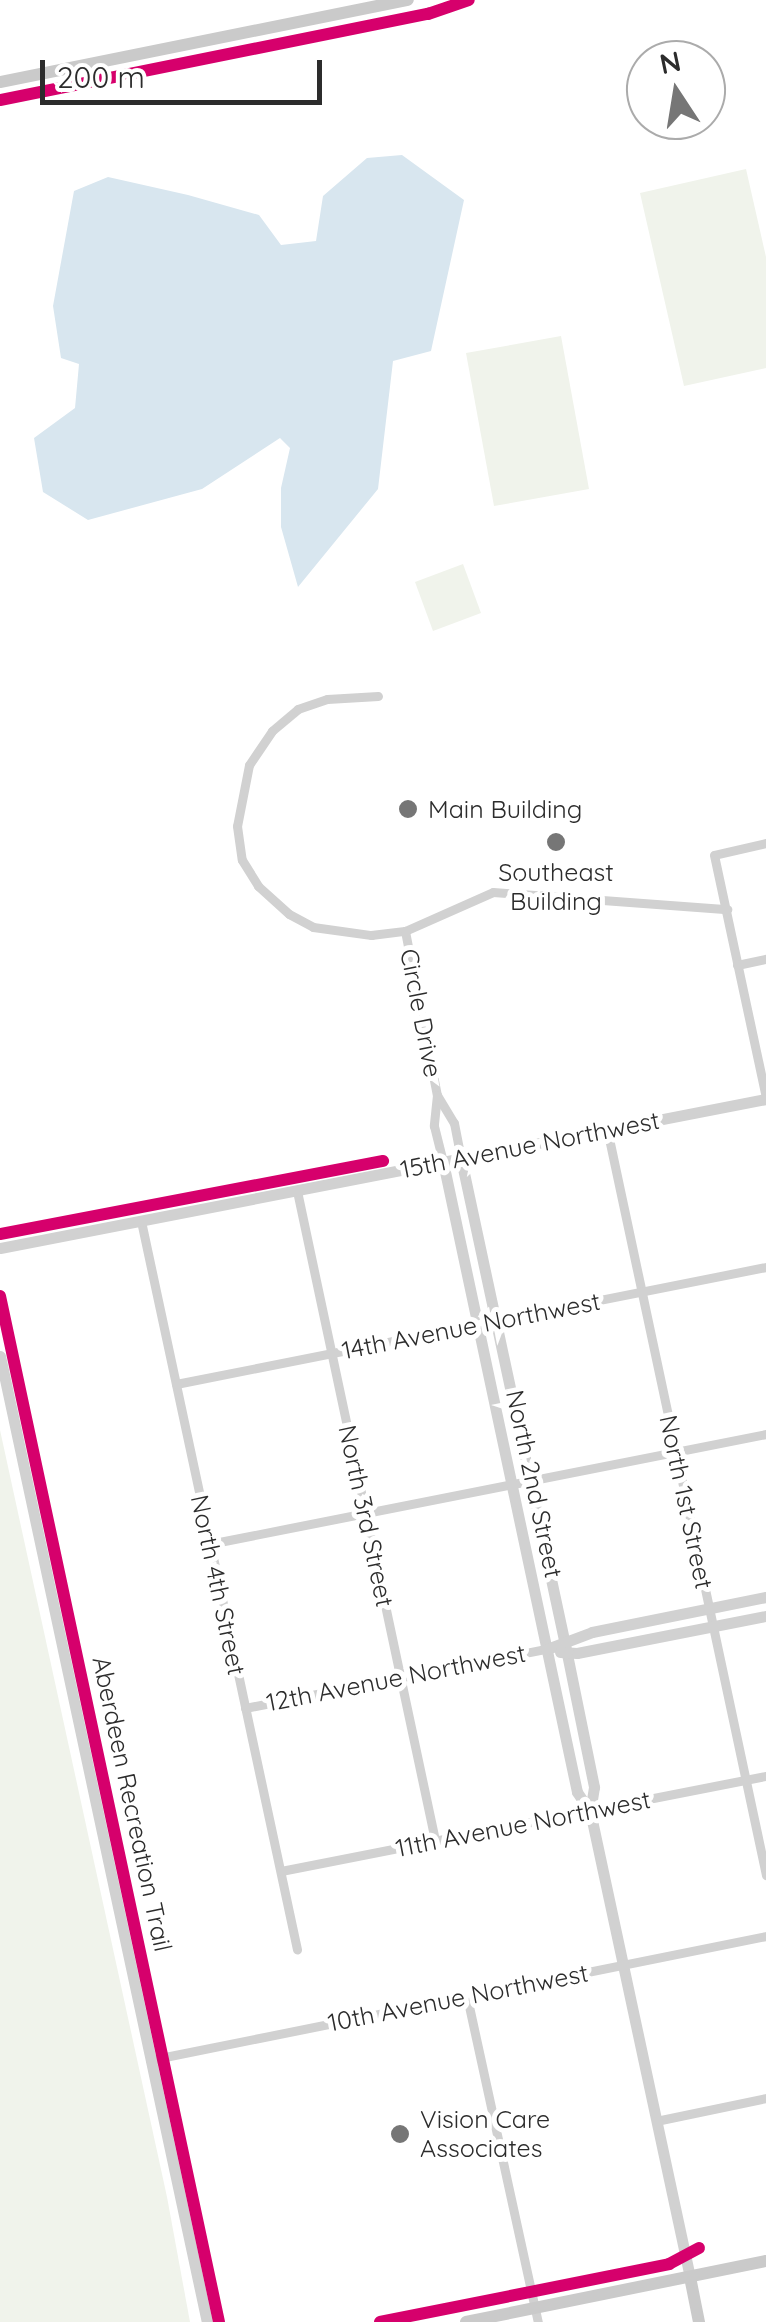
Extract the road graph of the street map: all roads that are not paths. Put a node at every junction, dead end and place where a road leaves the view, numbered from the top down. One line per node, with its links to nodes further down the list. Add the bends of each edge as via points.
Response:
1 (408, 0): 2 (main road)
2 (0, 82)
3 (378, 696): 6 (street, Circle Drive, via 312,702 272,731 244,781 238,844 258,886 301,921 342,934)
4 (766, 843): 5 (street, via 714,855)
5 (726, 909): 6 (street, Circle Drive, via 492,892); 8 (street)
6 (405, 931): 9 (street, Circle Drive)
7 (766, 959): 8 (street)
8 (737, 965): 10 (street)
9 (437, 1095): 12 (street, Circle Drive, via 454,1123); 13 (street, Circle Drive, via 434,1126)
10 (766, 1098): 11 (street, 15th Avenue Northwest)
11 (608, 1129): 12 (street, 15th Avenue Northwest); 18 (street, North 1st Street)
12 (461, 1159): 13 (street, 15th Avenue Northwest); 19 (street, North 2nd Street)
13 (443, 1162): 14 (street, 15th Avenue Northwest); 20 (street, North 2nd Street)
14 (297, 1191): 15 (street, 15th Avenue Northwest); 21 (street, North 3rd Street)
15 (141, 1221): 16 (street, 15th Avenue Northwest); 23 (street, North 4th Street)
16 (0, 1248)
17 (766, 1267): 18 (street, 14th Avenue Northwest)
18 (642, 1292): 19 (street, 14th Avenue Northwest); 25 (street, North 1st Street)
19 (494, 1321): 20 (street, 14th Avenue Northwest); 26 (street, North 2nd Street)
20 (477, 1324): 21 (street, 14th Avenue Northwest); 27 (street, North 2nd Street)
21 (331, 1354): 23 (street, 14th Avenue Northwest); 28 (street, North 3rd Street)
22 (0, 1356): 48 (street)
23 (176, 1384): 29 (street, North 4th Street)
24 (766, 1434): 25 (street)
25 (675, 1452): 26 (street); 31 (street, North 1st Street)
26 (529, 1480): 27 (street); 34 (street, North 2nd Street)
27 (510, 1484): 28 (street); 35 (street, North 2nd Street)
28 (365, 1512): 29 (street); 36 (street, North 3rd Street)
29 (209, 1544): 37 (street, North 4th Street)
30 (766, 1597): 31 (street, 12th Avenue Northwest)
31 (709, 1608): 33 (street, North 1st Street); 34 (street, 12th Avenue Northwest)
32 (766, 1616): 33 (street, 12th Avenue Northwest)
33 (713, 1627): 34 (street, 12th Avenue Northwest); 39 (street, North 1st Street)
34 (565, 1647): 35 (street, 12th Avenue Northwest); 40 (street, North 2nd Street, via 594,1786)
35 (546, 1649): 36 (street, 12th Avenue Northwest); 40 (street, North 2nd Street, via 577,1792)
36 (400, 1679): 37 (street, 12th Avenue Northwest); 41 (street, North 3rd Street)
37 (245, 1708): 42 (street, North 4th Street)
38 (766, 1776): 39 (street, 11th Avenue Northwest)
39 (746, 1780): 40 (street, 11th Avenue Northwest); 43 (street, North 1st Street)
40 (590, 1811): 41 (street, 11th Avenue Northwest); 46 (street, North 2nd Street)
41 (435, 1840): 42 (street, 11th Avenue Northwest)
42 (280, 1871): 45 (street, North 4th Street)
43 (766, 1875)
44 (766, 1936): 46 (street, 10th Avenue Northwest)
45 (297, 1949)
46 (623, 1965): 47 (street, 10th Avenue Northwest); 50 (street, North 2nd Street)
47 (468, 1997): 48 (street, 10th Avenue Northwest); 53 (street)
48 (150, 2060): 54 (street)
49 (766, 2098): 50 (street)
50 (656, 2120): 52 (street, North 2nd Street)
51 (766, 2261): 52 (main road)
52 (690, 2277): 53 (main road); 56 (main road, North 2nd Street)
53 (536, 2315): 55 (main road)
54 (207, 2322)
55 (466, 2322)
56 (699, 2322)

